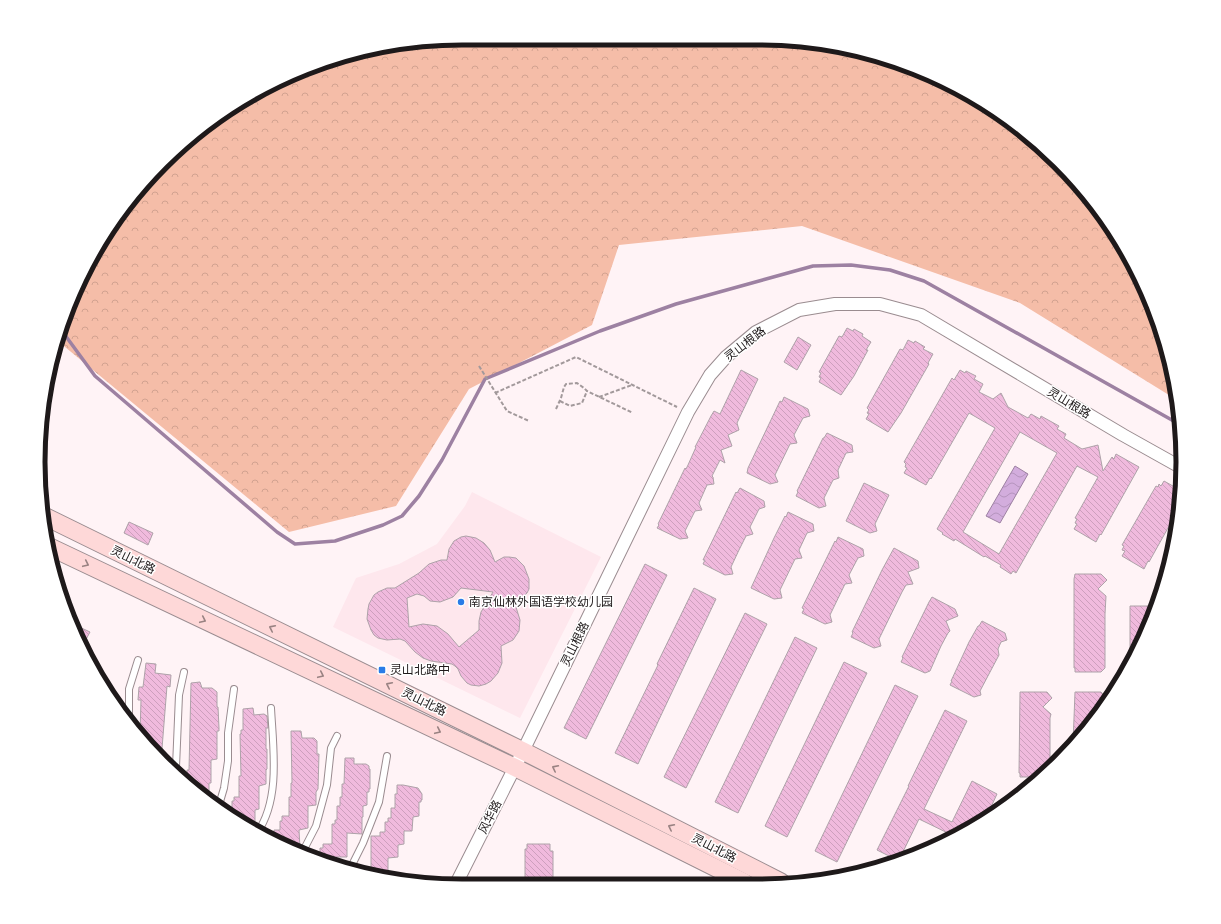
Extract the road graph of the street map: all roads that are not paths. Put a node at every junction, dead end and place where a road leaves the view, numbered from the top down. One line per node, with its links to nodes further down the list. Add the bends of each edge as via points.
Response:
1 (1176, 465): 10 (street, 灵山根路, via 921,315 880,304 835,304 799,310 756,332 726,357 710,375 688,412)
2 (49, 519): 10 (main road, 灵山北路, one-way to 2)
3 (54, 549): 13 (main road, 灵山北路, one-way to 13)
4 (138, 660): 8 (lane, via 129,689)
5 (184, 672): 12 (lane, via 179,695)
6 (234, 689): 14 (lane, via 228,733 228,761)
7 (271, 708): 15 (lane, via 273,790)
8 (129, 713)
9 (337, 736): 16 (lane, via 331,748 327,785 316,826)
10 (523, 751): 13 (street, 风华路); 18 (main road, 灵山北路, one-way to 10)
11 (387, 756): 17 (lane, via 379,802)
12 (176, 766)
13 (514, 767): 19 (street, 风华路); 20 (main road, 灵山北路)
14 (220, 802)
15 (261, 827)
16 (305, 848)
17 (352, 864)
18 (774, 878)
19 (459, 879)
20 (738, 879)

